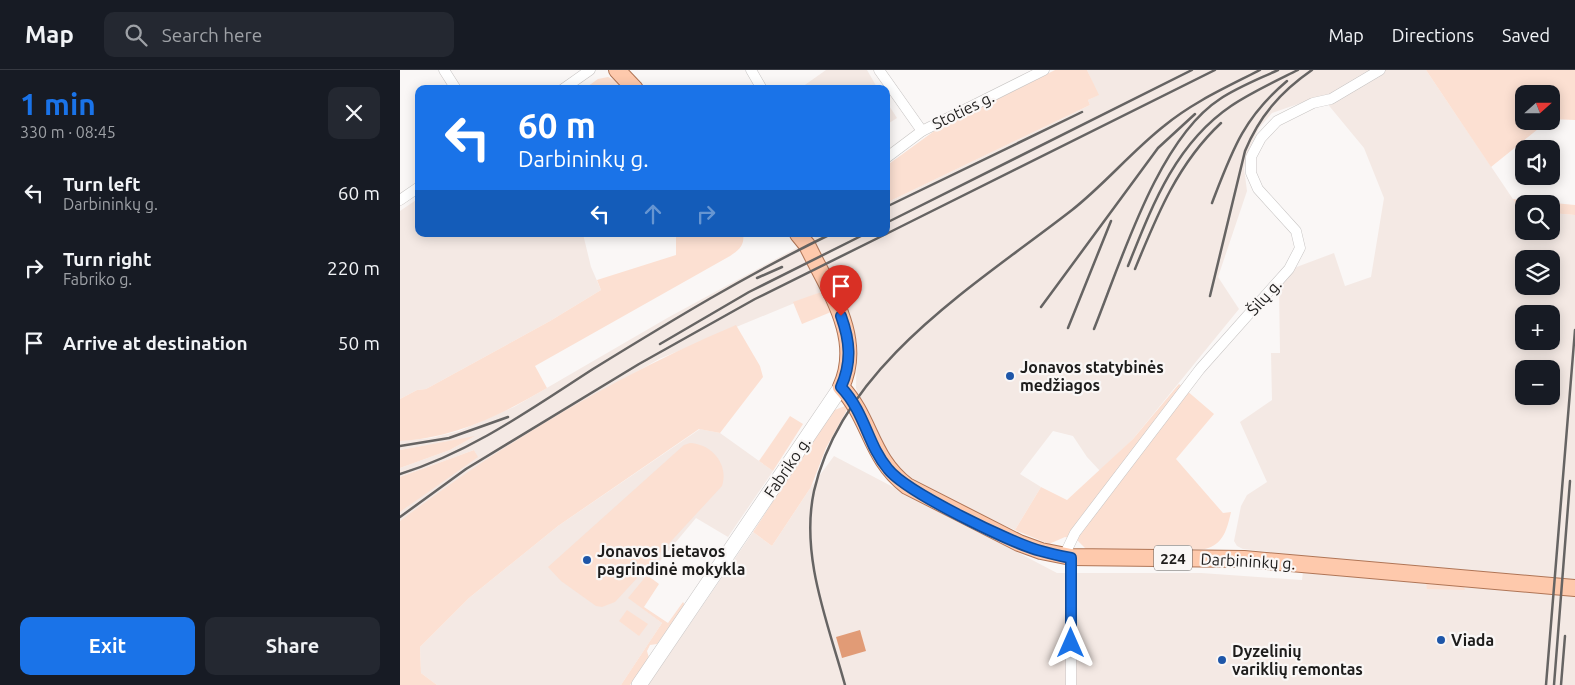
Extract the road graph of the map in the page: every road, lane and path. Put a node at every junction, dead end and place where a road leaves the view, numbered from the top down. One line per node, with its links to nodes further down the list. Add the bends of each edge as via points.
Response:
1 (444, 70): 8 (street)
2 (590, 70): 9 (street)
3 (617, 70): 10 (main road)
4 (751, 70): 11 (street)
5 (880, 70): 12 (street)
6 (1044, 70): 12 (street, Stoties g.)
7 (1380, 70): 18 (street, Šilų g., via 1331,99 1313,103 1277,121 1260,138 1251,157 1250,173 1258,189 1296,231 1300,248 1289,269 1200,369 1075,533)
8 (453, 85)
9 (569, 85)
10 (631, 85)
11 (760, 85)
12 (922, 131): 13 (street, Stoties g.)
13 (890, 155)
14 (415, 190): 15 (street)
15 (400, 200)
16 (800, 237): 17 (main road, Fabriko g., via 846,328 849,364)
17 (841, 387): 18 (main road, Darbininkų g. / 224, via 855,404 881,460 896,477 924,495 1005,536 1041,551); 20 (street, Fabriko g.)
18 (1068, 557): 19 (main road, Darbininkų g. / 224, via 1244,559); 21 (street)
19 (1575, 588)
20 (639, 685)
21 (1071, 685)

